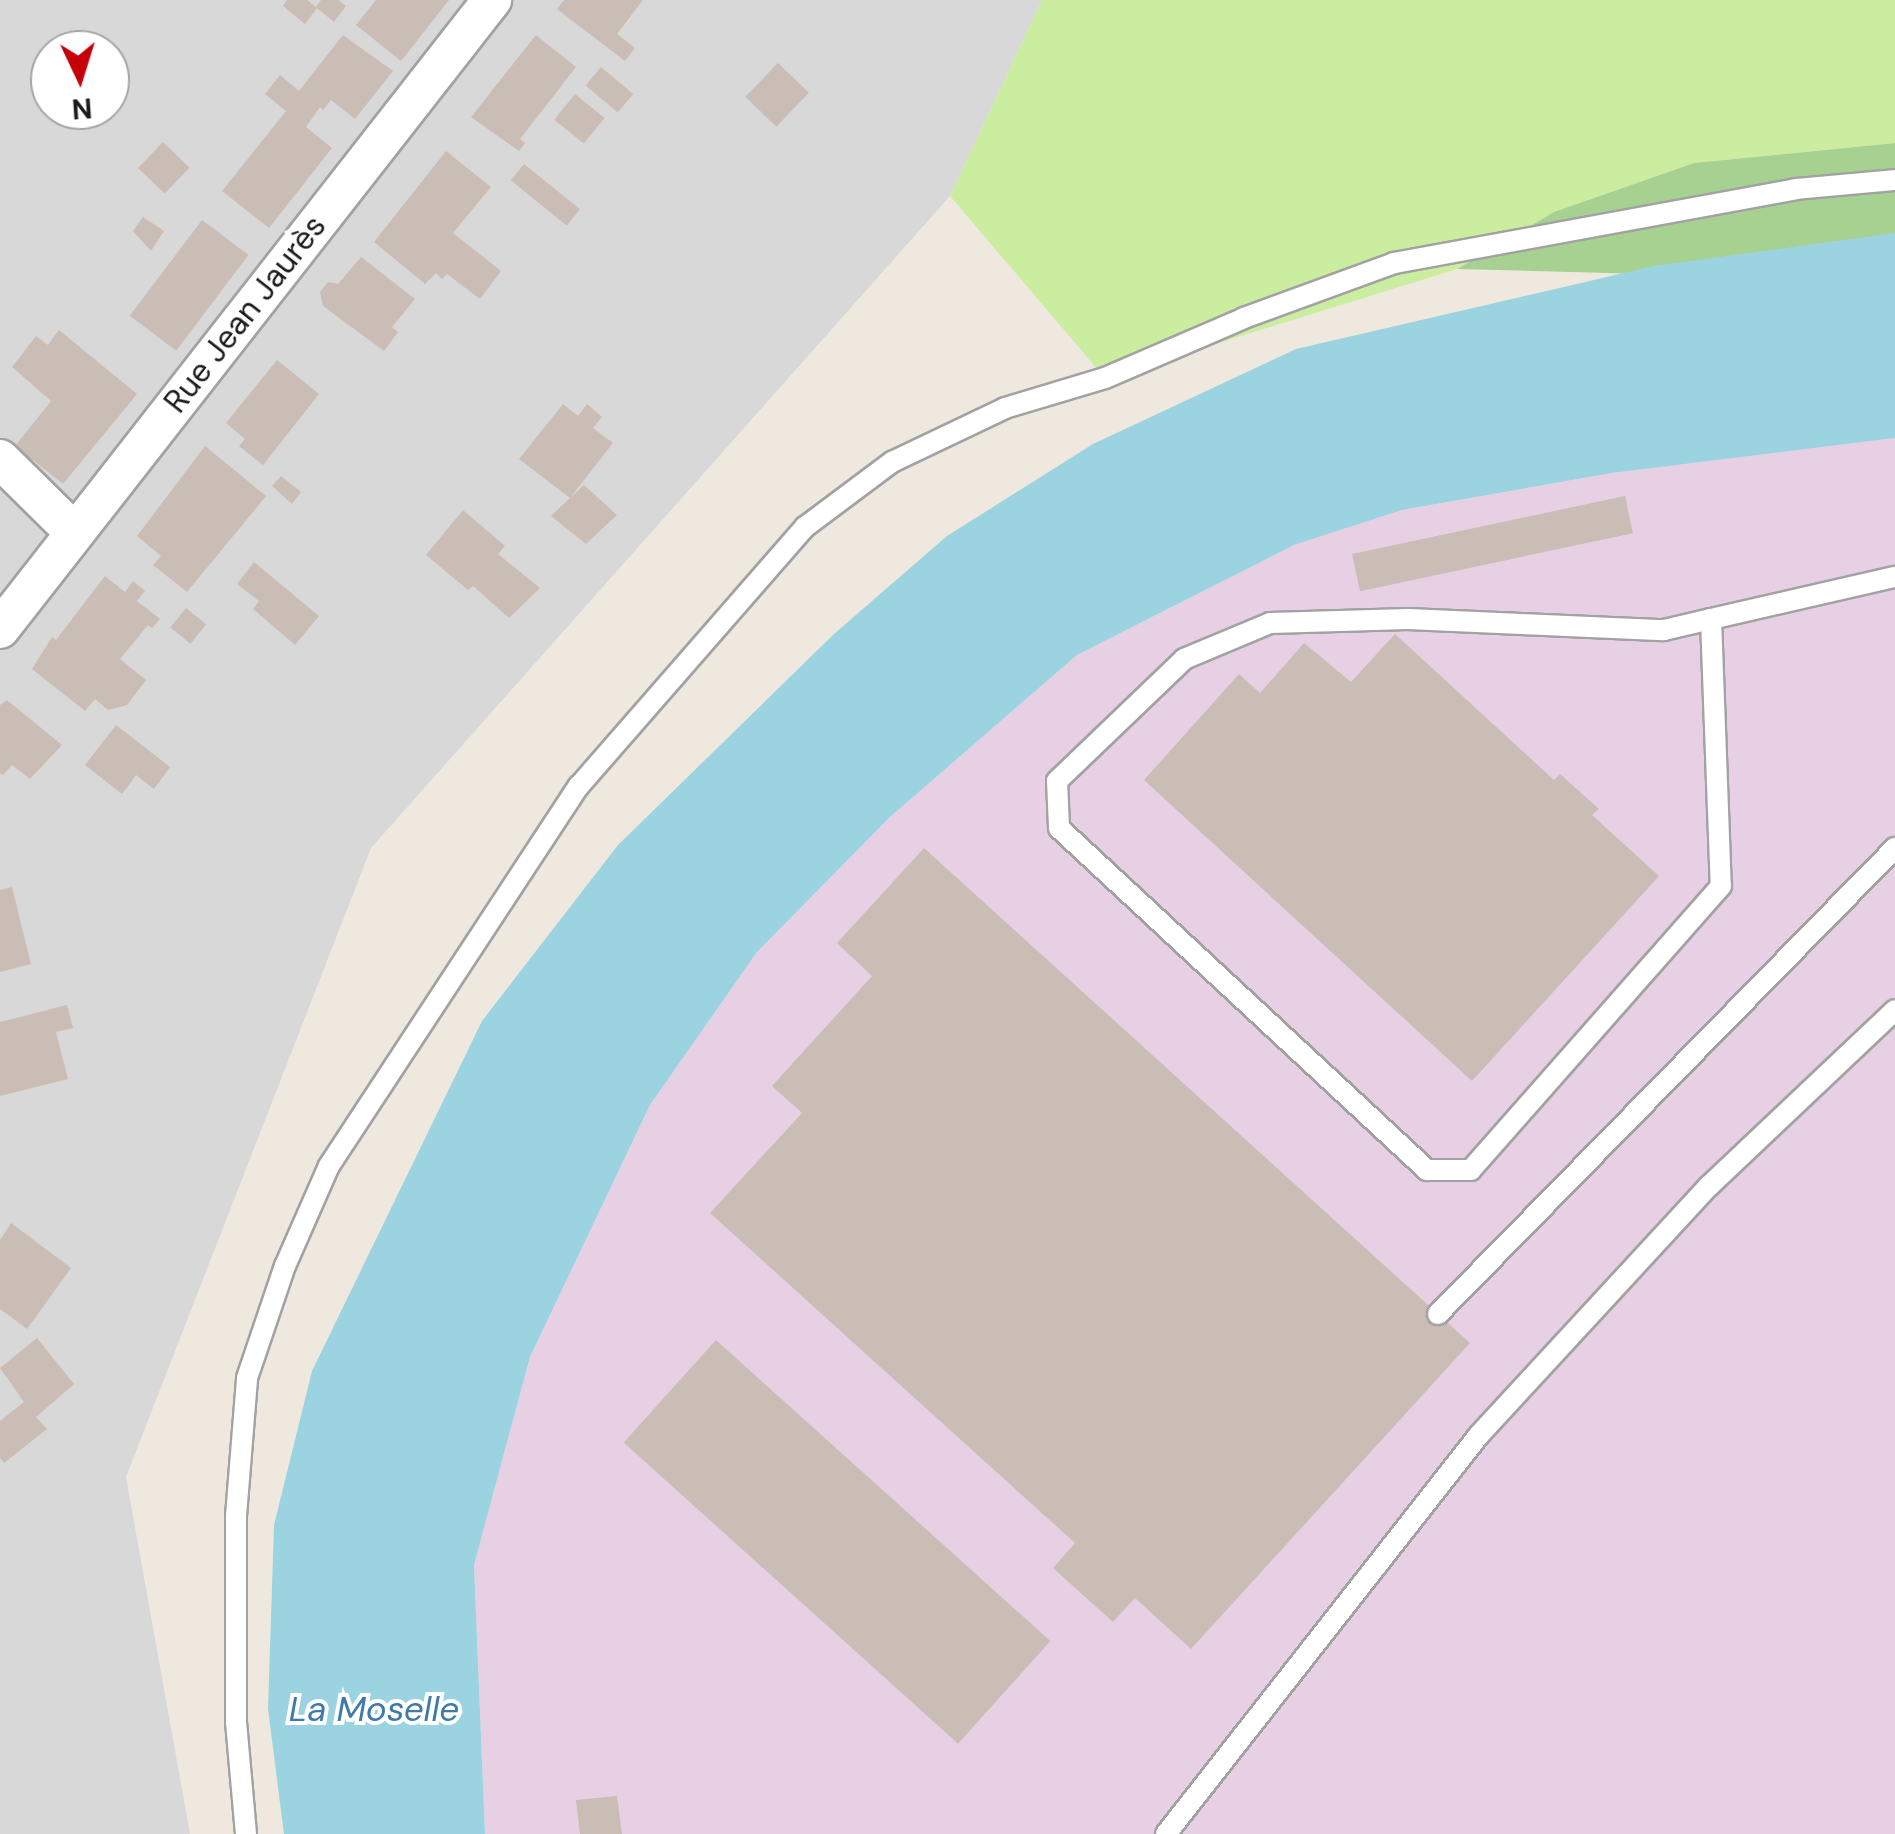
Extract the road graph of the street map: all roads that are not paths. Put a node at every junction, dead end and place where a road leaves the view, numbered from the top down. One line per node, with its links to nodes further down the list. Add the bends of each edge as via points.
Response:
1 (492, 0): 4 (street, Rue Jean Jaurès)
2 (1895, 180): 11 (lane, via 1796,189 1394,263 1106,378 1006,408 892,462 804,527 579,786 329,1166 285,1266 247,1378 236,1516 236,1723)
3 (0, 459): 4 (street)
4 (75, 533): 7 (street, Rue Jean Jaurès)
5 (1895, 577): 6 (lane)
6 (1712, 619): 6 (lane, via 1664,630 1408,619 1270,623 1184,660 1057,781 1060,828 1427,1170 1471,1170 1721,886)
7 (0, 629)
8 (1895, 848): 10 (lane)
9 (1895, 1010): 12 (lane, via 1709,1186 1505,1406)
10 (1438, 1314)
11 (246, 1834)
12 (1166, 1834)

